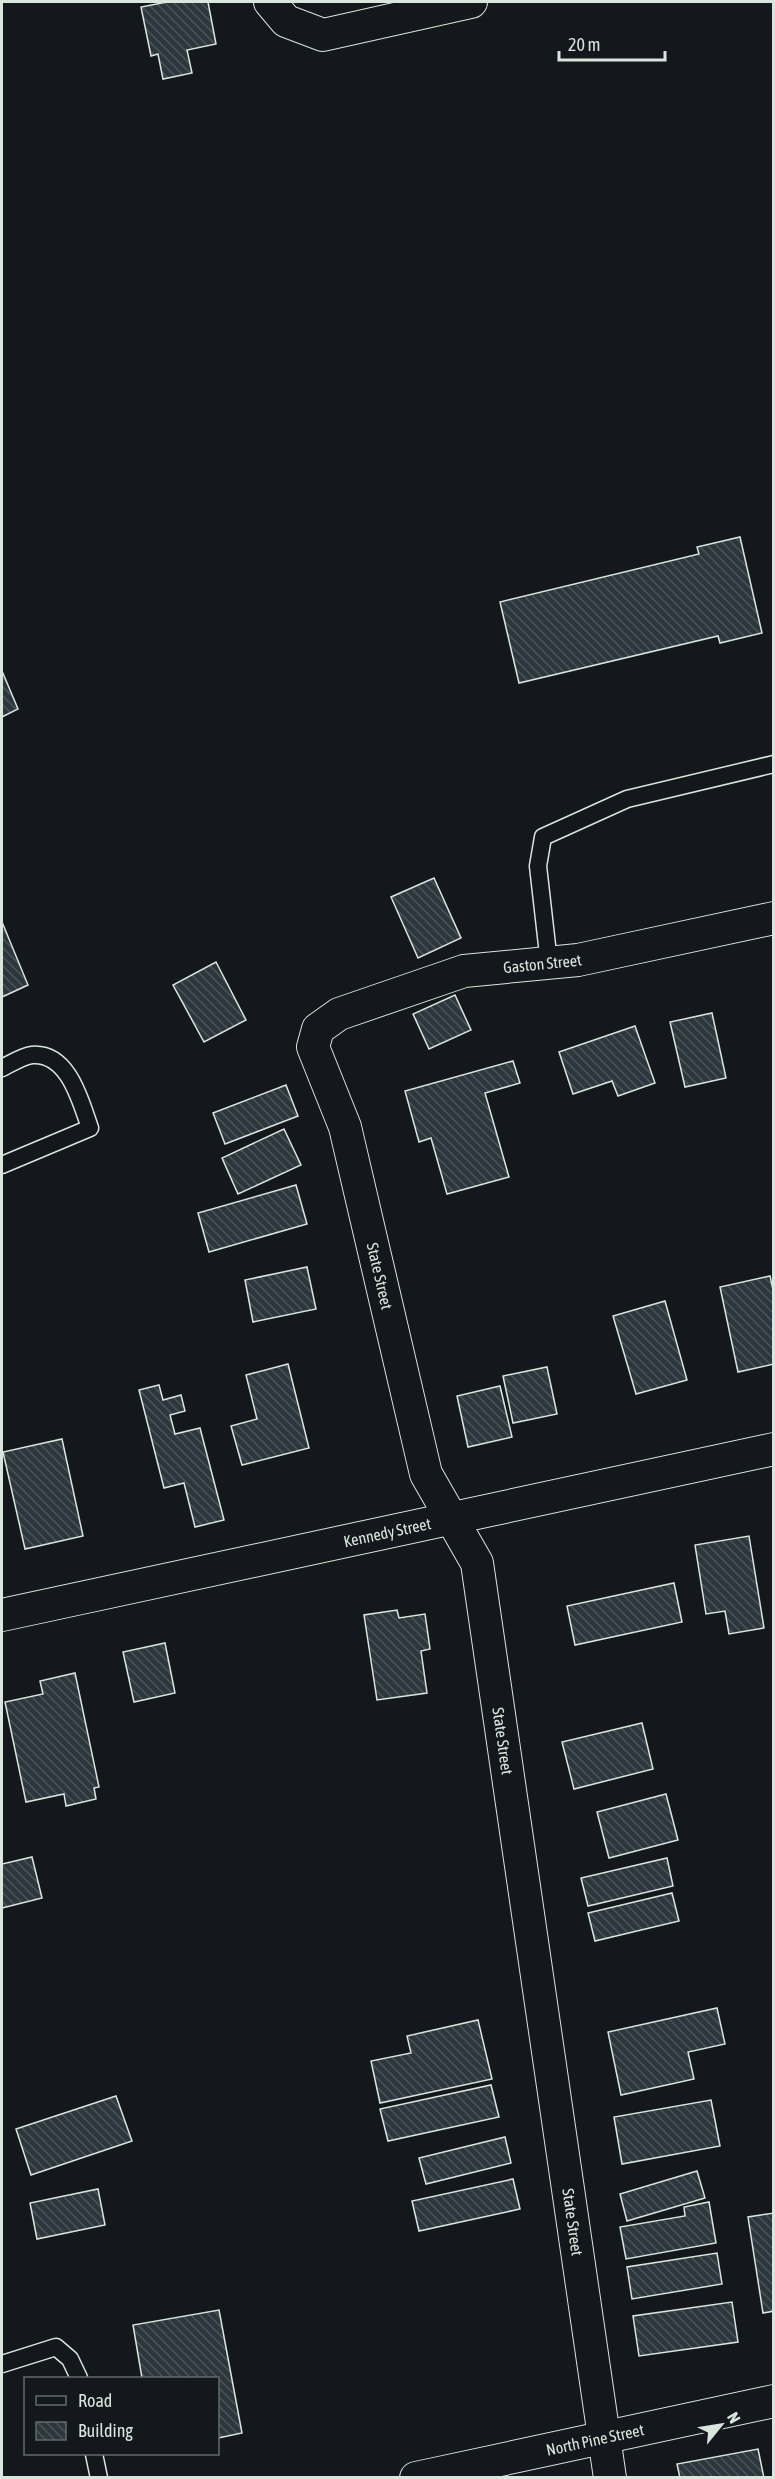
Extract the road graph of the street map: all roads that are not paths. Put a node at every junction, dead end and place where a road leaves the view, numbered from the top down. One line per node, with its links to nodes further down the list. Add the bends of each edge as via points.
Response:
1 (471, 2): 2 (street, via 323,35)
2 (278, 11)
3 (774, 764): 5 (lane, via 627,799 543,837 538,866)
4 (774, 918): 5 (street, Gaston Street)
5 (549, 963): 6 (street, Gaston Street, via 464,970 339,1014)
6 (318, 1029): 10 (street, State Street, via 313,1047 345,1127 426,1474)
7 (2, 1068): 8 (lane, via 33,1055 53,1060 72,1080 90,1128)
8 (2, 1165)
9 (774, 1449): 10 (street, Kennedy Street)
10 (451, 1520): 11 (street, Kennedy Street); 15 (street, State Street, via 477,1563)
11 (2, 1615)
12 (2, 2364): 13 (lane, via 56,2347 70,2359)
13 (77, 2377)
14 (774, 2401): 15 (street, North Pine Street)
15 (604, 2438): 18 (street, North Pine Street); 19 (street, State Street)
16 (94, 2455): 17 (lane)
17 (99, 2478)
18 (416, 2478)
19 (610, 2478)

